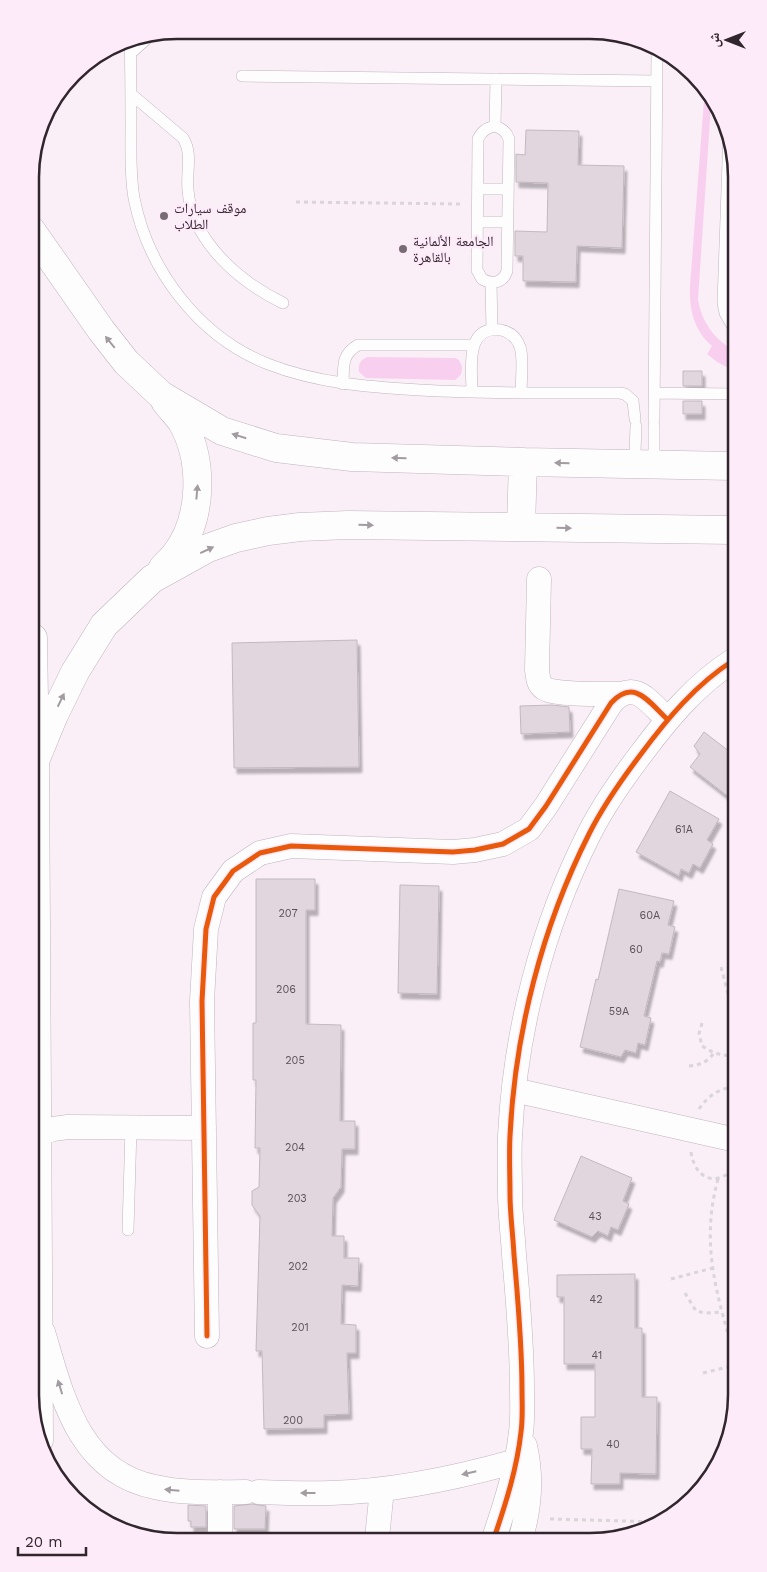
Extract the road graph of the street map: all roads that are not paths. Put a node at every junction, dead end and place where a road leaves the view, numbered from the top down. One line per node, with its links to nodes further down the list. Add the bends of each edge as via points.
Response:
1 (142, 43): 3 (lane)
2 (130, 47): 3 (lane)
3 (130, 53): 8 (lane)
4 (657, 56): 7 (lane)
5 (242, 76): 6 (lane)
6 (496, 79): 7 (lane); 9 (lane)
7 (657, 81): 24 (lane)
8 (130, 94): 17 (lane, via 186,143 188,193 204,235 237,274); 21 (lane, via 130,168 140,223 162,272 177,294 208,327 245,353 292,372)
9 (495, 126): 11 (lane, via 482,132 478,139); 12 (lane, via 506,132 509,139)
10 (728, 166): 18 (lane, via 723,303)
11 (478, 190): 12 (lane); 13 (lane)
12 (508, 190): 14 (lane)
13 (477, 222): 14 (lane); 16 (lane, via 477,270 482,279)
14 (508, 222): 16 (lane, via 507,271 502,280)
15 (39, 240): 26 (main road, one-way to 15, via 126,362 100,330)
16 (491, 283): 19 (lane)
17 (283, 303)
18 (728, 319)
19 (492, 330): 20 (lane, via 479,335); 23 (lane, via 507,332 518,342 521,349)
20 (473, 345): 21 (lane, via 358,345 344,359); 22 (lane)
21 (343, 384): 22 (lane)
22 (472, 392): 23 (lane)
23 (521, 393): 27 (lane, via 620,393 630,397 636,423)
24 (655, 393): 25 (lane); 27 (lane, via 654,423 658,452)
25 (728, 394)
26 (160, 395): 28 (main road, one-way to 26, via 352,457 276,448 222,431); 33 (main road, one-way to 26, via 176,554 188,531 198,489 195,454 182,422)
27 (635, 452): 30 (lane, via 599,455)
28 (522, 462): 30 (main road, one-way to 28); 31 (main road)
29 (728, 462): 30 (main road)
30 (588, 464)
31 (521, 527): 32 (main road, one-way to 32); 33 (main road, one-way to 31, via 208,548 268,531 348,525)
32 (728, 530)
33 (152, 579): 38 (main road, one-way to 33, via 75,672 104,625)
34 (539, 579): 36 (street, via 537,670 542,687 554,692)
35 (728, 664): 37 (street, via 717,670)
36 (619, 694): 37 (street, via 639,693); 41 (street, via 546,806 528,829 503,844 453,852 291,846 260,853 233,871 214,897 206,929 202,1001)
37 (667, 719): 39 (street, via 590,832 568,881 548,932 533,984)
38 (39, 751)
39 (514, 1090): 43 (street); 48 (street, via 509,1138 510,1198 520,1315)
40 (130, 1128): 41 (street); 42 (street, via 68,1127); 44 (lane)
41 (204, 1128): 46 (street)
42 (39, 1133)
43 (728, 1138)
44 (128, 1230)
45 (39, 1318): 47 (main road); 51 (street, one-way to 45, via 153,1487 128,1478 107,1465 73,1422)
46 (207, 1336)
47 (39, 1395)
48 (521, 1430): 49 (street); 52 (street, via 528,1458 530,1488)
49 (516, 1462): 50 (street, one-way to 50, via 450,1478); 55 (street)
50 (382, 1488): 51 (street, one-way to 51, via 330,1493); 54 (street)
51 (220, 1492): 53 (street)
52 (524, 1528)
53 (220, 1533)
54 (378, 1533)
55 (496, 1533)

